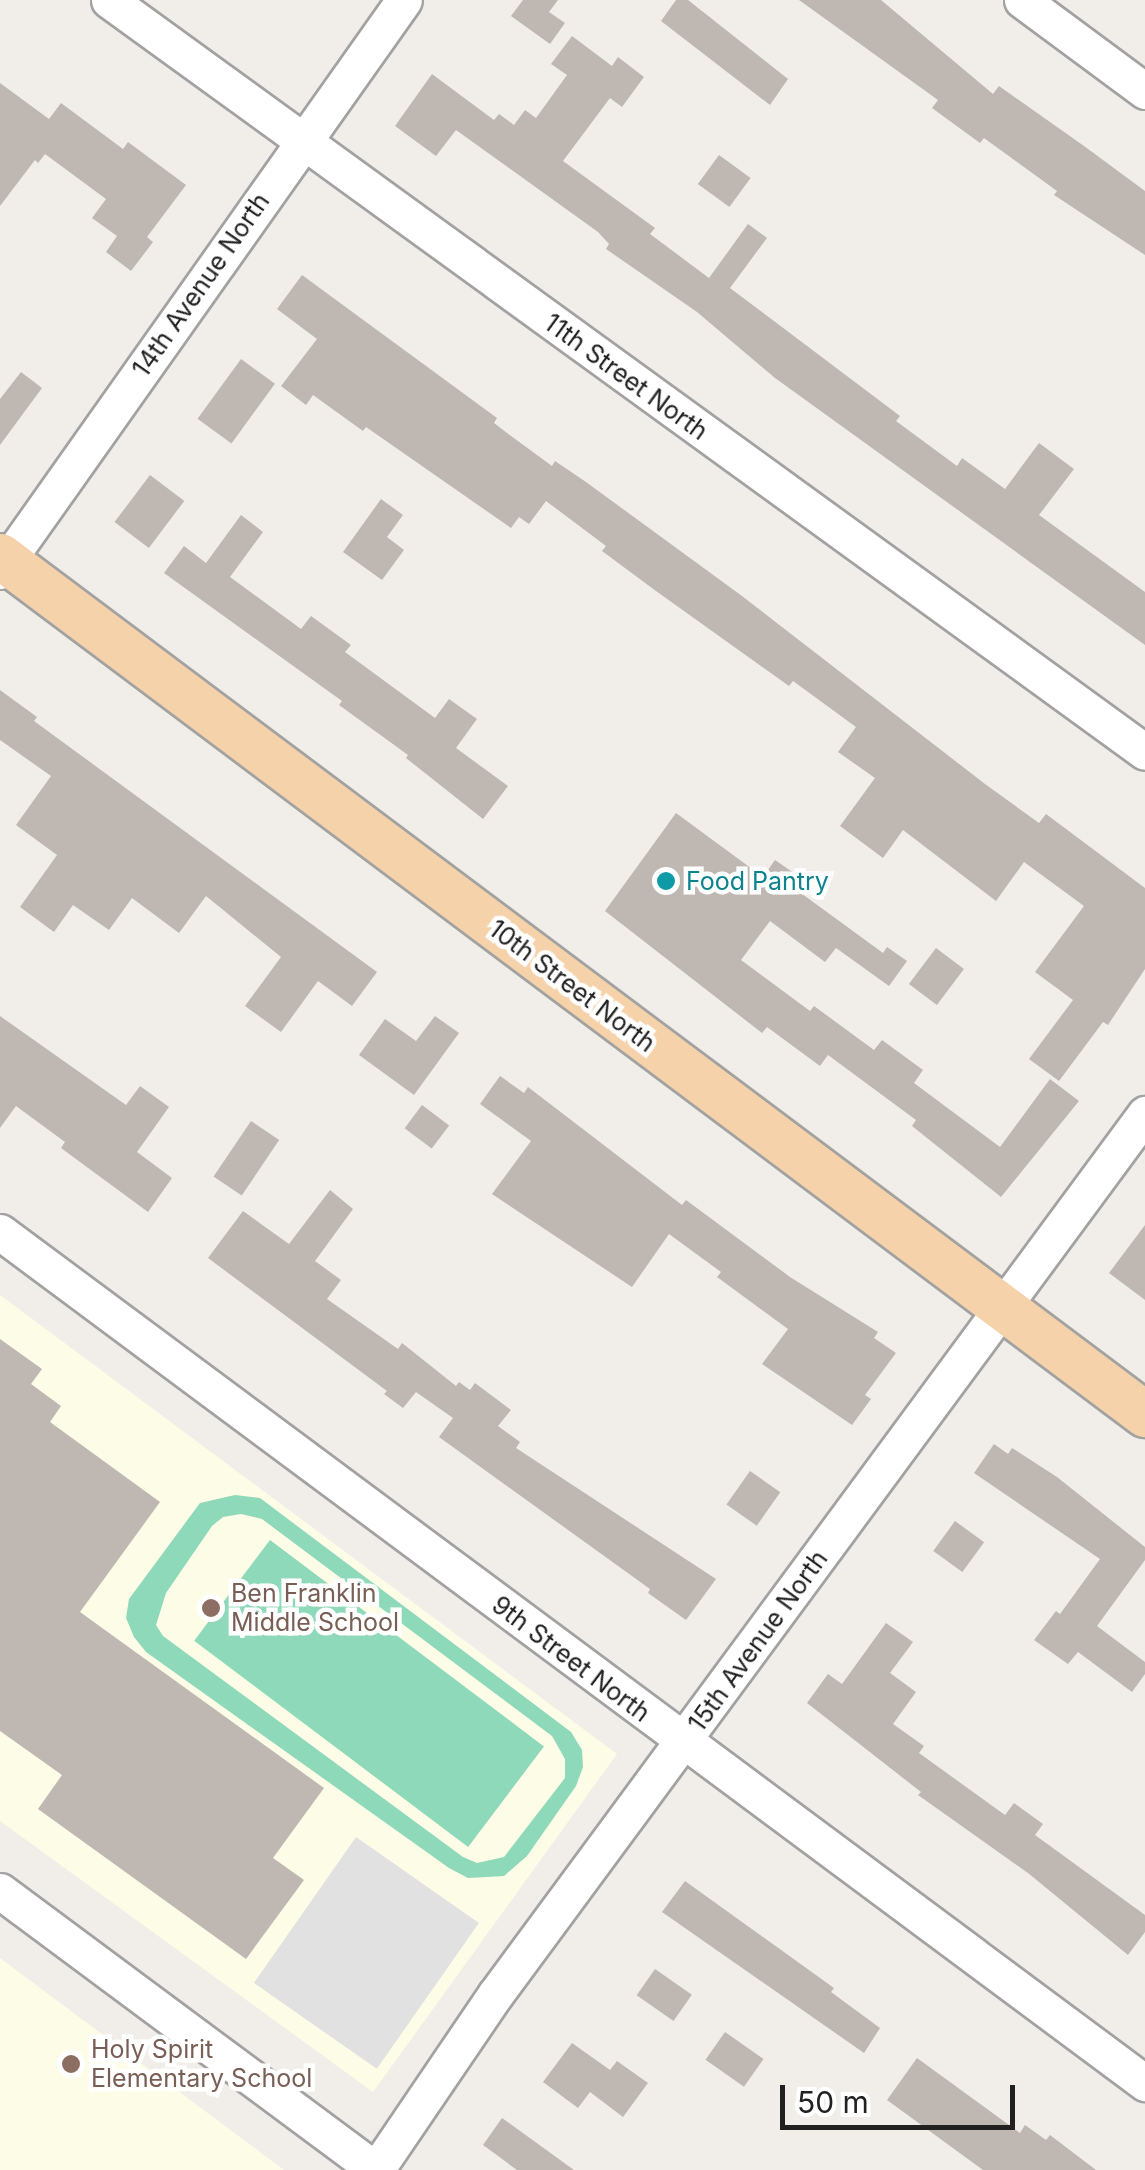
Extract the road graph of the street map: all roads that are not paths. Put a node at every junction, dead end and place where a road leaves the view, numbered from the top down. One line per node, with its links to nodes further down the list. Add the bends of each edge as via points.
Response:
1 (108, 0): 5 (street, 11th Street North)
2 (404, 0): 5 (street, 14th Avenue North)
3 (1022, 0): 4 (street)
4 (1145, 91)
5 (300, 142): 6 (street, 14th Avenue North); 7 (street, 11th Street North)
6 (2, 563): 10 (main road, 10th Street North)
7 (1145, 752)
8 (1145, 1114): 10 (street, 15th Avenue North)
9 (0, 1232): 12 (street, 9th Street North)
10 (1002, 1308): 11 (main road, 10th Street North); 12 (street, 15th Avenue North)
11 (1145, 1414)
12 (683, 1742): 14 (street, 9th Street North); 15 (street, 15th Avenue North, via 495,1995)
13 (0, 1891): 15 (street)
14 (1145, 2083)
15 (376, 2170)

